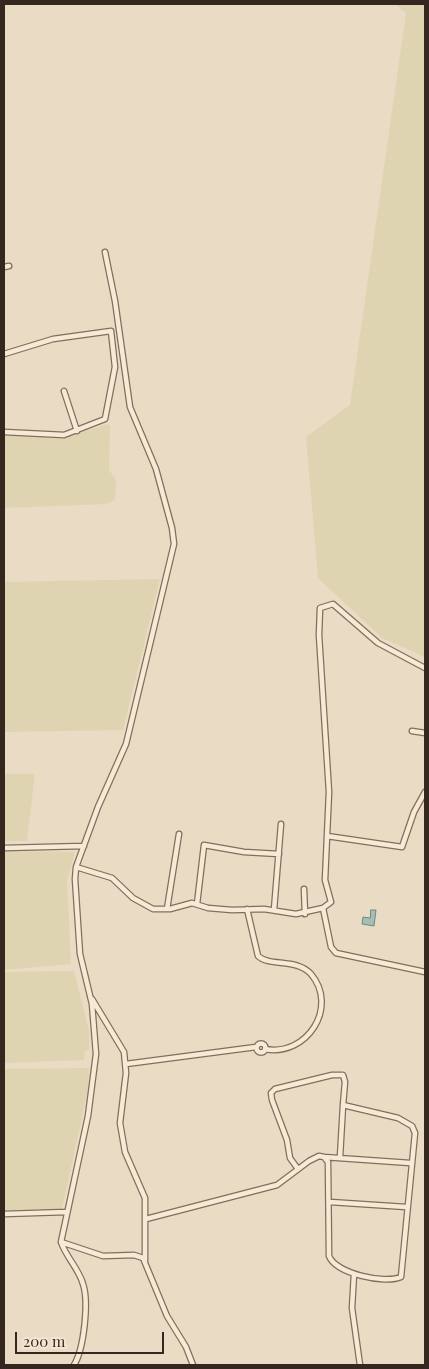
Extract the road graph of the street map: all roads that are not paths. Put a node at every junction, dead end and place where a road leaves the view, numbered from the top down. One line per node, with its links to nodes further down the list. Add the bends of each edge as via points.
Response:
1 (105, 252): 2 (street)
2 (118, 329): 3 (street); 15 (street, via 130,407 156,469 174,544 126,744)
3 (111, 331): 4 (street, via 53,339); 6 (street, via 116,367 107,415 103,420)
4 (4, 354)
5 (64, 391): 6 (street)
6 (77, 431): 7 (street, via 64,434)
7 (4, 432)
8 (425, 668): 14 (street, via 378,643 333,604 320,608 329,782)
9 (412, 731): 10 (street)
10 (425, 733)
11 (425, 792): 14 (street, via 402,847)
12 (280, 824): 17 (street)
13 (179, 834): 22 (street)
14 (327, 836): 21 (street, via 325,880 331,902)
15 (84, 846): 16 (street); 18 (street)
16 (4, 848)
17 (279, 854): 20 (street, via 204,845); 24 (street)
18 (76, 867): 22 (street, via 112,878 148,907); 27 (street, via 80,954)
19 (304, 889): 25 (street)
20 (197, 904): 22 (street); 23 (street, via 208,908)
21 (323, 908): 25 (street); 26 (street, via 336,953)
22 (167, 909)
23 (247, 909): 24 (street); 28 (street, via 258,956 305,969 314,979 320,996 320,1017 308,1037 294,1045 260,1052 256,1047)
24 (274, 910): 25 (street)
25 (304, 914)
26 (425, 972)
27 (89, 994): 28 (street, via 118,1042); 36 (street, via 96,1041 95,1071)
28 (126, 1064): 38 (street, via 121,1135 143,1192)
29 (343, 1105): 31 (street); 32 (street, via 408,1122 415,1133); 33 (street, via 345,1079 340,1074 272,1092 290,1158)
30 (324, 1157): 31 (street); 33 (street, via 315,1158); 34 (street, via 328,1162)
31 (340, 1157): 32 (street)
32 (410, 1162): 35 (street)
33 (298, 1169): 38 (street, via 281,1183 270,1187)
34 (330, 1202): 35 (street); 41 (street, via 330,1259)
35 (406, 1207): 41 (street, via 401,1277 392,1279)
36 (66, 1212): 37 (street); 39 (street)
37 (4, 1214)
38 (146, 1219): 40 (street)
39 (61, 1242): 40 (street, via 104,1256 138,1255); 42 (street, via 85,1290 81,1350)
40 (146, 1262): 43 (street, via 167,1316)
41 (354, 1274): 44 (street, via 352,1308)
42 (74, 1365)
43 (193, 1365)
44 (360, 1365)

